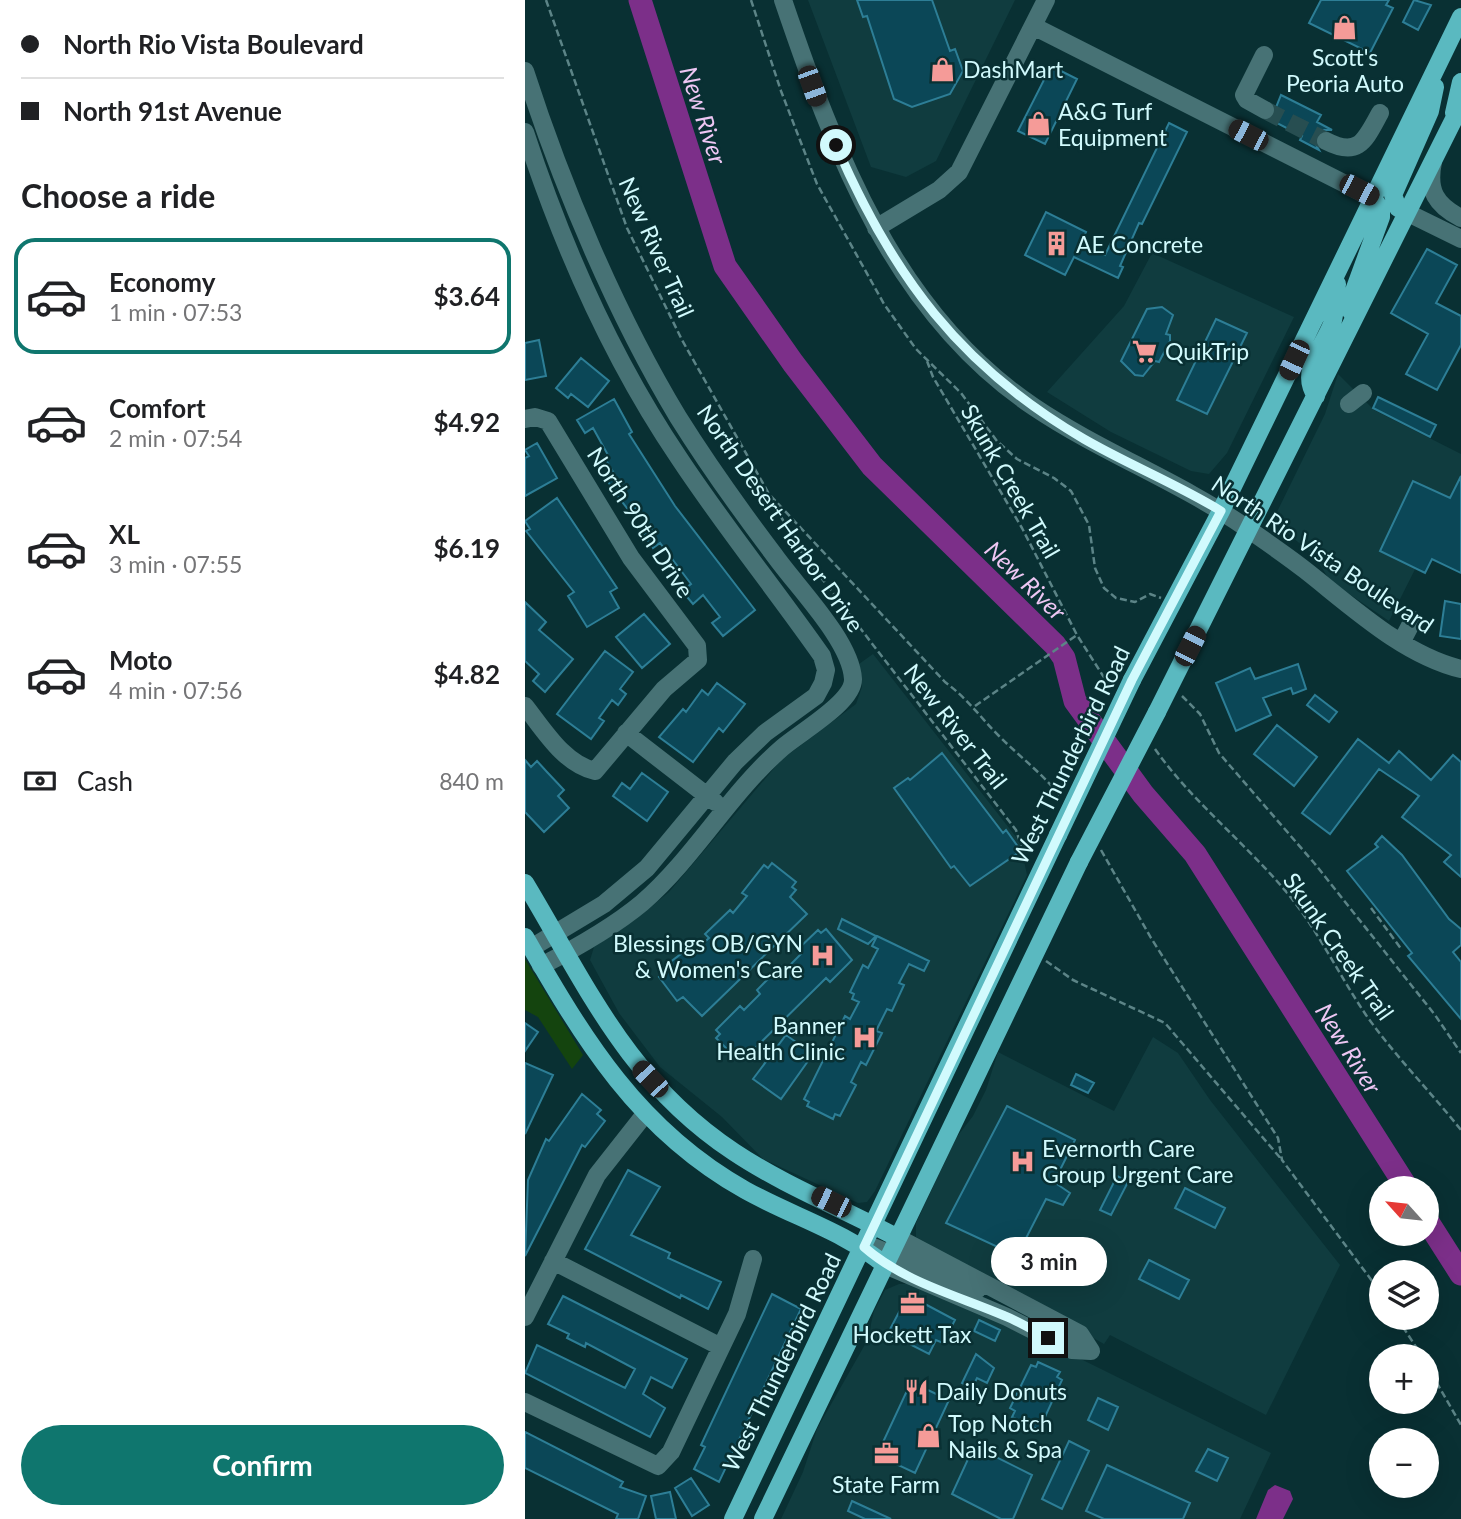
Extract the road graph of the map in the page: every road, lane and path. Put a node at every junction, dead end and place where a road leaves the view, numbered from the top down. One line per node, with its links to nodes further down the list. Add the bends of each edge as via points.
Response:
1 (546, 0): 27 (path, New River Trail, via 627,228 682,340)
2 (751, 0): 24 (path, Skunk Creek Trail, via 817,184 868,279)
3 (783, 0): 20 (street, North Rio Vista Boulevard, via 827,123)
4 (1046, 0): 6 (street)
5 (1461, 17): 7 (main road, West Thunderbird Road)
6 (1033, 26): 17 (street); 20 (street, via 959,173)
7 (1443, 54): 17 (main road, West Thunderbird Road); 18 (main road, via 1430,111 1393,195 1398,208)
8 (1264, 55): 11 (street, via 1244,94)
9 (525, 71): 43 (street, North Desert Harbor Drive, via 577,211 677,415 849,659 853,684 839,704 783,747)
10 (1461, 82): 13 (main road)
11 (1265, 110)
12 (1380, 113): 15 (street, via 1357,146 1349,149)
13 (1457, 113): 16 (main road)
14 (525, 132): 41 (street, North Desert Harbor Drive, via 557,219 626,371 736,541 822,656 823,683 815,695 765,733)
15 (1326, 141)
16 (1434, 158): 18 (main road); 19 (street, via 1433,196)
17 (1373, 198): 22 (main road, West Thunderbird Road); 23 (main road, via 1381,217 1351,299)
18 (1406, 212): 21 (street); 23 (main road)
19 (1461, 218)
20 (876, 228): 28 (street, North Rio Vista Boulevard, via 932,313 1001,382 1086,440)
21 (1461, 239)
22 (1338, 270): 25 (main road, via 1333,322 1309,375); 28 (main road, West Thunderbird Road)
23 (1350, 328): 25 (main road)
24 (927, 360): 30 (path, Skunk Creek Trail, via 961,393 1007,451 1070,491 1089,525 1095,568 1104,588 1125,601 1135,602 1150,594); 32 (path, Skunk Creek Trail)
25 (1316, 396): 29 (main road)
26 (530, 418): 39 (street, North 90th Drive, via 548,421 631,558 697,646 698,660 664,689)
27 (769, 494): 38 (path, New River Trail, via 945,682); 45 (path, New River Trail, via 799,549 1016,830)
28 (1221, 511): 29 (street, North Rio Vista Boulevard); 30 (main road, West Thunderbird Road)
29 (1249, 530): 33 (street, North Rio Vista Boulevard); 35 (main road)
30 (1171, 604): 45 (main road, West Thunderbird Road, bridge)
31 (1413, 620): 33 (street)
32 (1077, 635): 36 (path, Skunk Creek Trail); 38 (path, New River Trail)
33 (1402, 641): 34 (street, North Rio Vista Boulevard)
34 (1461, 669)
35 (1175, 676): 52 (main road, bridge); 54 (path, Skunk Creek Trail, via 1219,753 1315,864)
36 (1112, 690)
37 (525, 706): 39 (street, via 580,768 595,771)
38 (975, 706): 42 (path, New River Trail, via 992,729)
39 (627, 733): 41 (street)
40 (1158, 754): 56 (path, Skunk Creek Trail, via 1288,894 1366,1014 1416,1081)
41 (707, 796): 43 (street); 48 (street, North Desert Harbor Drive, via 628,885)
42 (1061, 796)
43 (724, 810): 51 (street, North Desert Harbor Drive, via 658,888)
44 (1105, 855): 58 (path, via 1151,939 1278,1138)
45 (1036, 880): 59 (main road, West Thunderbird Road)
46 (525, 883): 48 (main road)
47 (1371, 908): 50 (path)
48 (555, 934): 49 (street, North Desert Harbor Drive); 51 (main road)
49 (528, 942): 53 (main road)
50 (1402, 950)
51 (566, 954): 53 (street, North Desert Harbor Drive); 57 (main road, via 638,1066)
52 (1033, 954): 58 (path, via 1073,980 1165,1023); 60 (main road)
53 (541, 966): 55 (main road, via 590,1046)
54 (1461, 1053)
55 (645, 1114): 57 (main road, via 674,1118 687,1128); 61 (main road, via 694,1158 738,1186); 64 (street, via 597,1175)
56 (1461, 1130)
57 (712, 1135): 59 (main road, via 759,1168)
58 (1282, 1160): 65 (path)
59 (875, 1225): 60 (main road); 61 (main road, West Thunderbird Road)
60 (898, 1238): 63 (main road); 66 (street)
61 (864, 1247): 63 (main road); 72 (main road, West Thunderbird Road)
62 (753, 1259): 68 (street, via 748,1285)
63 (887, 1260): 66 (street); 66 (street, via 1072,1350 1091,1351 1080,1334); 73 (main road)
64 (553, 1261): 67 (street); 68 (street)
65 (1369, 1277)
66 (1024, 1303)
67 (525, 1317)
68 (721, 1347): 70 (street, via 671,1452 658,1466)
69 (1439, 1387): 71 (path)
70 (525, 1402)
71 (1461, 1425)
72 (733, 1519)
73 (763, 1519)

